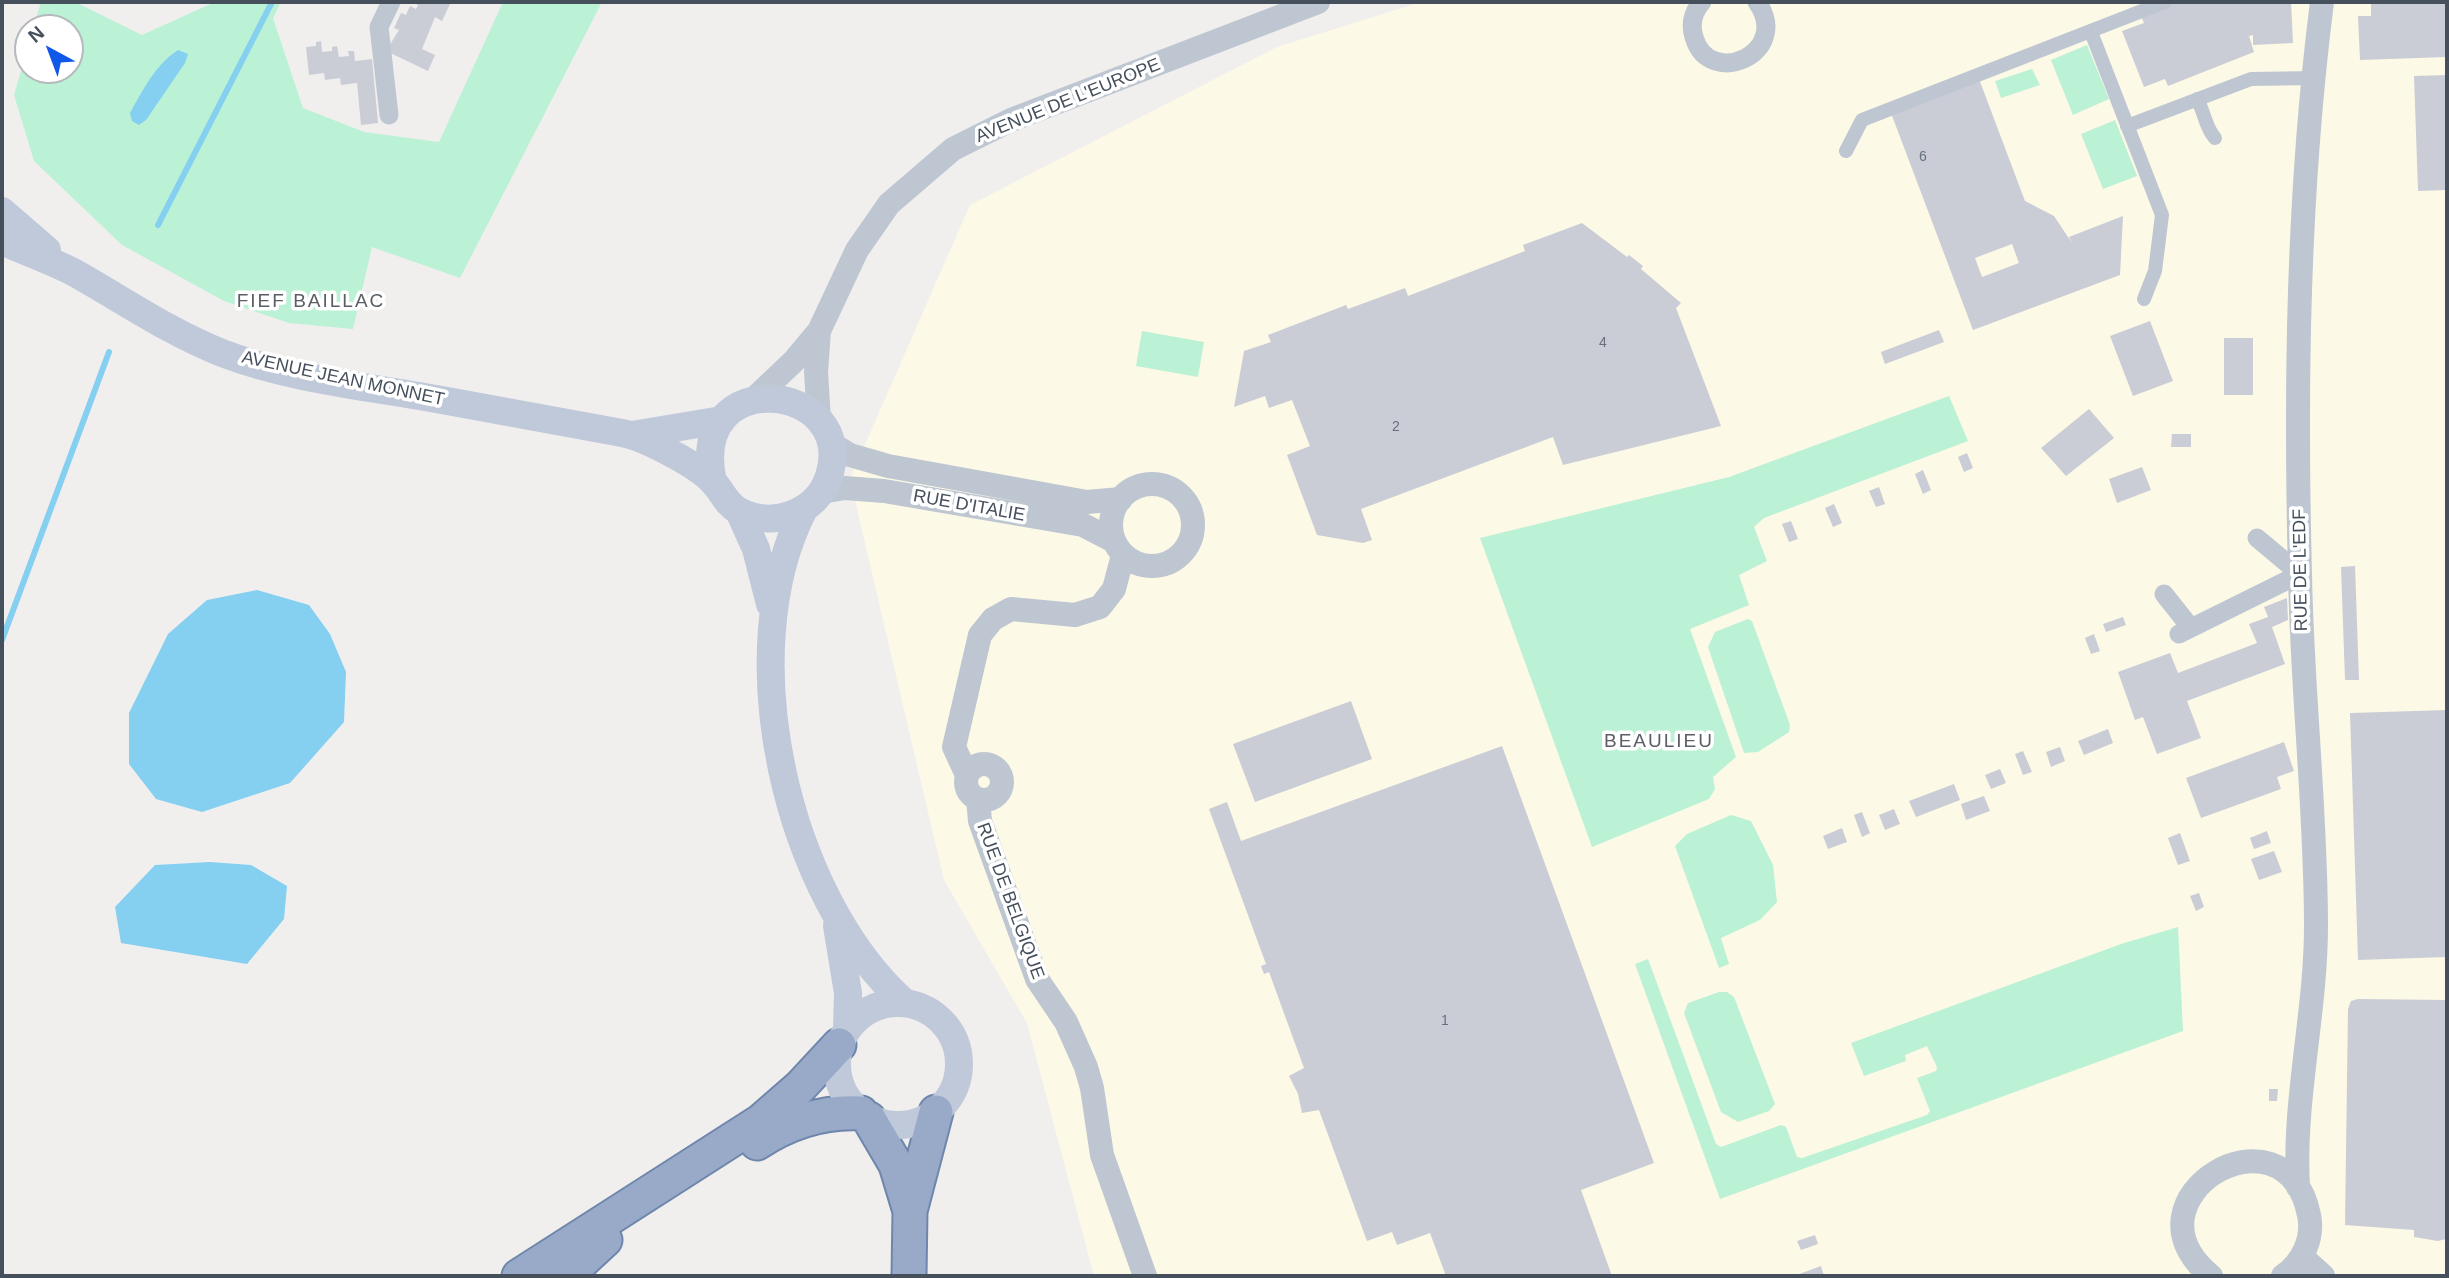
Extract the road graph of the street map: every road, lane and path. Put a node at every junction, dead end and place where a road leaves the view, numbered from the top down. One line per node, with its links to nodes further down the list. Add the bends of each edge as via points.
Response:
1 (391, 2): 10 (street, via 379,27)
2 (1318, 2): 18 (street, AVENUE DE L'EUROPE, via 1011,120 953,149 889,204 857,250)
3 (1756, 2): 6 (street, via 1763,12 1765,35 1752,55 1732,63 1710,58 1696,43 1692,23)
4 (2165, 2): 7 (street)
5 (2322, 2): 8 (street, RUE DE L'EDF)
6 (1700, 3)
7 (2091, 32): 11 (street); 13 (street, via 1862,120)
8 (2314, 78): 9 (street, via 2251,79); 29 (street, RUE DE L'EDF, via 2301,239)
9 (2197, 99): 11 (street); 12 (street)
10 (389, 115)
11 (2127, 126): 17 (street, via 2162,215 2155,271)
12 (2215, 138)
13 (1846, 151)
14 (2, 211): 16 (main road, AVENUE JEAN MONNET)
15 (2, 241): 16 (main road, AVENUE JEAN MONNET)
16 (73, 272): 22 (main road, AVENUE JEAN MONNET, via 222,353 326,379)
17 (2144, 299)
18 (819, 331): 19 (street, AVENUE DE L'EUROPE); 21 (street, AVENUE DE L'EUROPE, via 816,372)
19 (755, 398): 20 (main road); 21 (main road, via 779,397 801,405)
20 (722, 420): 22 (main road, AVENUE JEAN MONNET); 23 (main road, via 711,439)
21 (825, 431): 24 (street, RUE D'ITALIE, via 849,455 888,467 1087,502); 25 (main road, via 829,477)
22 (632, 435): 23 (main road, AVENUE JEAN MONNET)
23 (713, 482): 26 (main road)
24 (1121, 499): 28 (street, via 1111,519); 28 (street, via 1140,486 1163,486 1183,499 1192,532 1185,549 1166,564 1143,565)
25 (813, 500): 26 (main road, via 783,518 761,519); 28 (street, RUE D'ITALIE, via 845,488 884,491 1083,525); 31 (main road, via 787,546)
26 (739, 511): 31 (main road, via 756,549)
27 (2257, 538): 29 (street)
28 (1118, 548): 45 (street, RUE DE BELGIQUE, via 1114,589 1100,607 1075,615 1011,609 993,619 980,635 954,747 967,775 975,766 987,765 1000,777 998,793 978,800 980,821 1037,979 1066,1022 1086,1067 1105,1168)
29 (2300, 574): 30 (street, via 2185,631); 37 (street, RUE DE L'EDF, via 2316,926 2309,1046)
30 (2164, 594)
31 (772, 610): 32 (main road, via 778,752 801,835)
32 (836, 920): 33 (main road, via 875,974); 34 (main road, via 848,993)
33 (904, 1002): 34 (main road, via 882,1004 863,1013); 35 (main road, via 937,1016 958,1046 957,1083)
34 (843, 1037): 36 (main road, via 836,1064 839,1083); 42 (highway, via 815,1073 761,1121)
35 (936, 1112): 36 (main road, via 915,1123 892,1125); 40 (highway)
36 (865, 1116): 40 (highway, via 896,1165); 43 (highway, via 827,1113 764,1138 610,1237)
37 (2296, 1138): 38 (street); 39 (street, RUE DE L'EDF)
38 (2268, 1165): 39 (street); 46 (street, via 2233,1163 2217,1169 2195,1189 2187,1204 2185,1238 2191,1254)
39 (2298, 1187): 41 (street, via 2311,1222)
40 (910, 1211): 44 (highway)
41 (2302, 1257): 47 (street); 48 (street)
42 (519, 1276)
43 (566, 1276)
44 (909, 1276)
45 (1145, 1276)
46 (2211, 1276)
47 (2283, 1276)
48 (2323, 1276)

